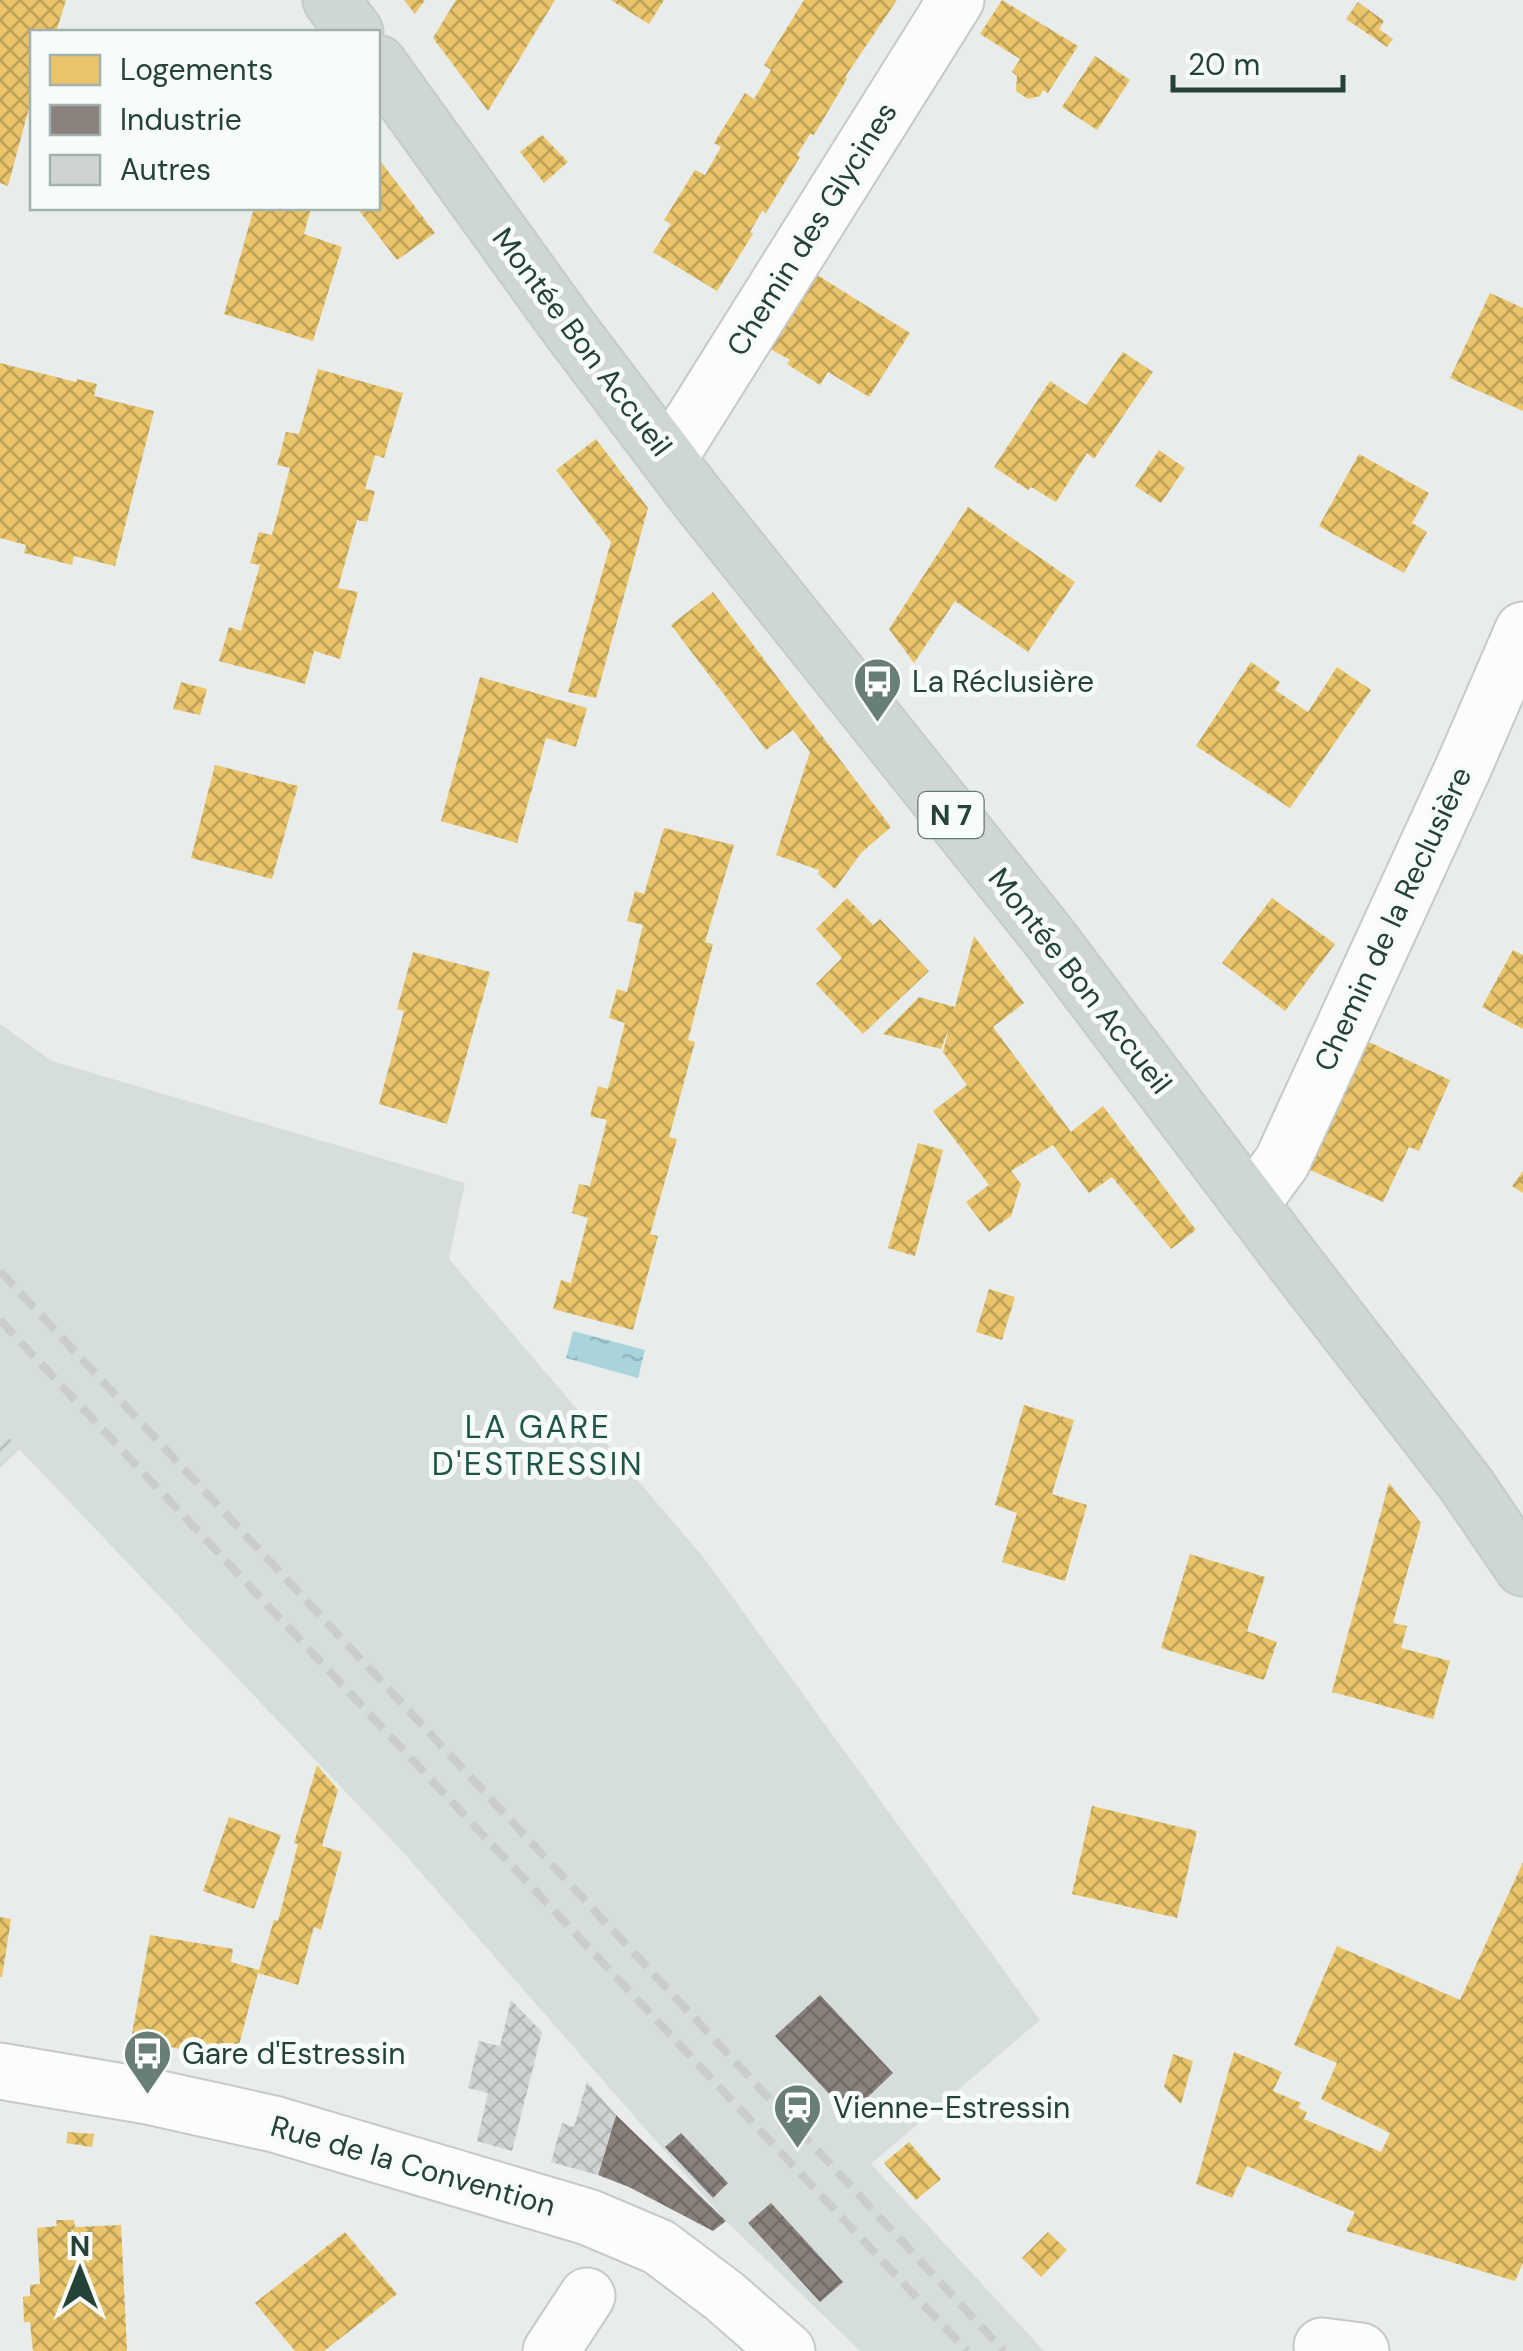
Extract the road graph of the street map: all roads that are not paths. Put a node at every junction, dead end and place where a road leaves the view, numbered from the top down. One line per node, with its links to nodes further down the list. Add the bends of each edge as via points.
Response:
1 (332, 0): 3 (main road)
2 (956, 0): 5 (street, Chemin des Glycines)
3 (354, 30)
4 (380, 66): 5 (main road, Montée Bon Accueil / N 7)
5 (669, 458): 7 (main road, Montée Bon Accueil / N 7)
6 (1523, 630): 7 (street, Chemin de la Reclusière, via 1282,1162)
7 (1252, 1202): 8 (main road, Montée Bon Accueil / N 7)
8 (1523, 1568)
9 (0, 2070): 12 (street, Rue de la Convention, via 274,2124 588,2217 659,2247)
10 (587, 2296): 11 (street)
11 (551, 2351)
12 (787, 2351)

